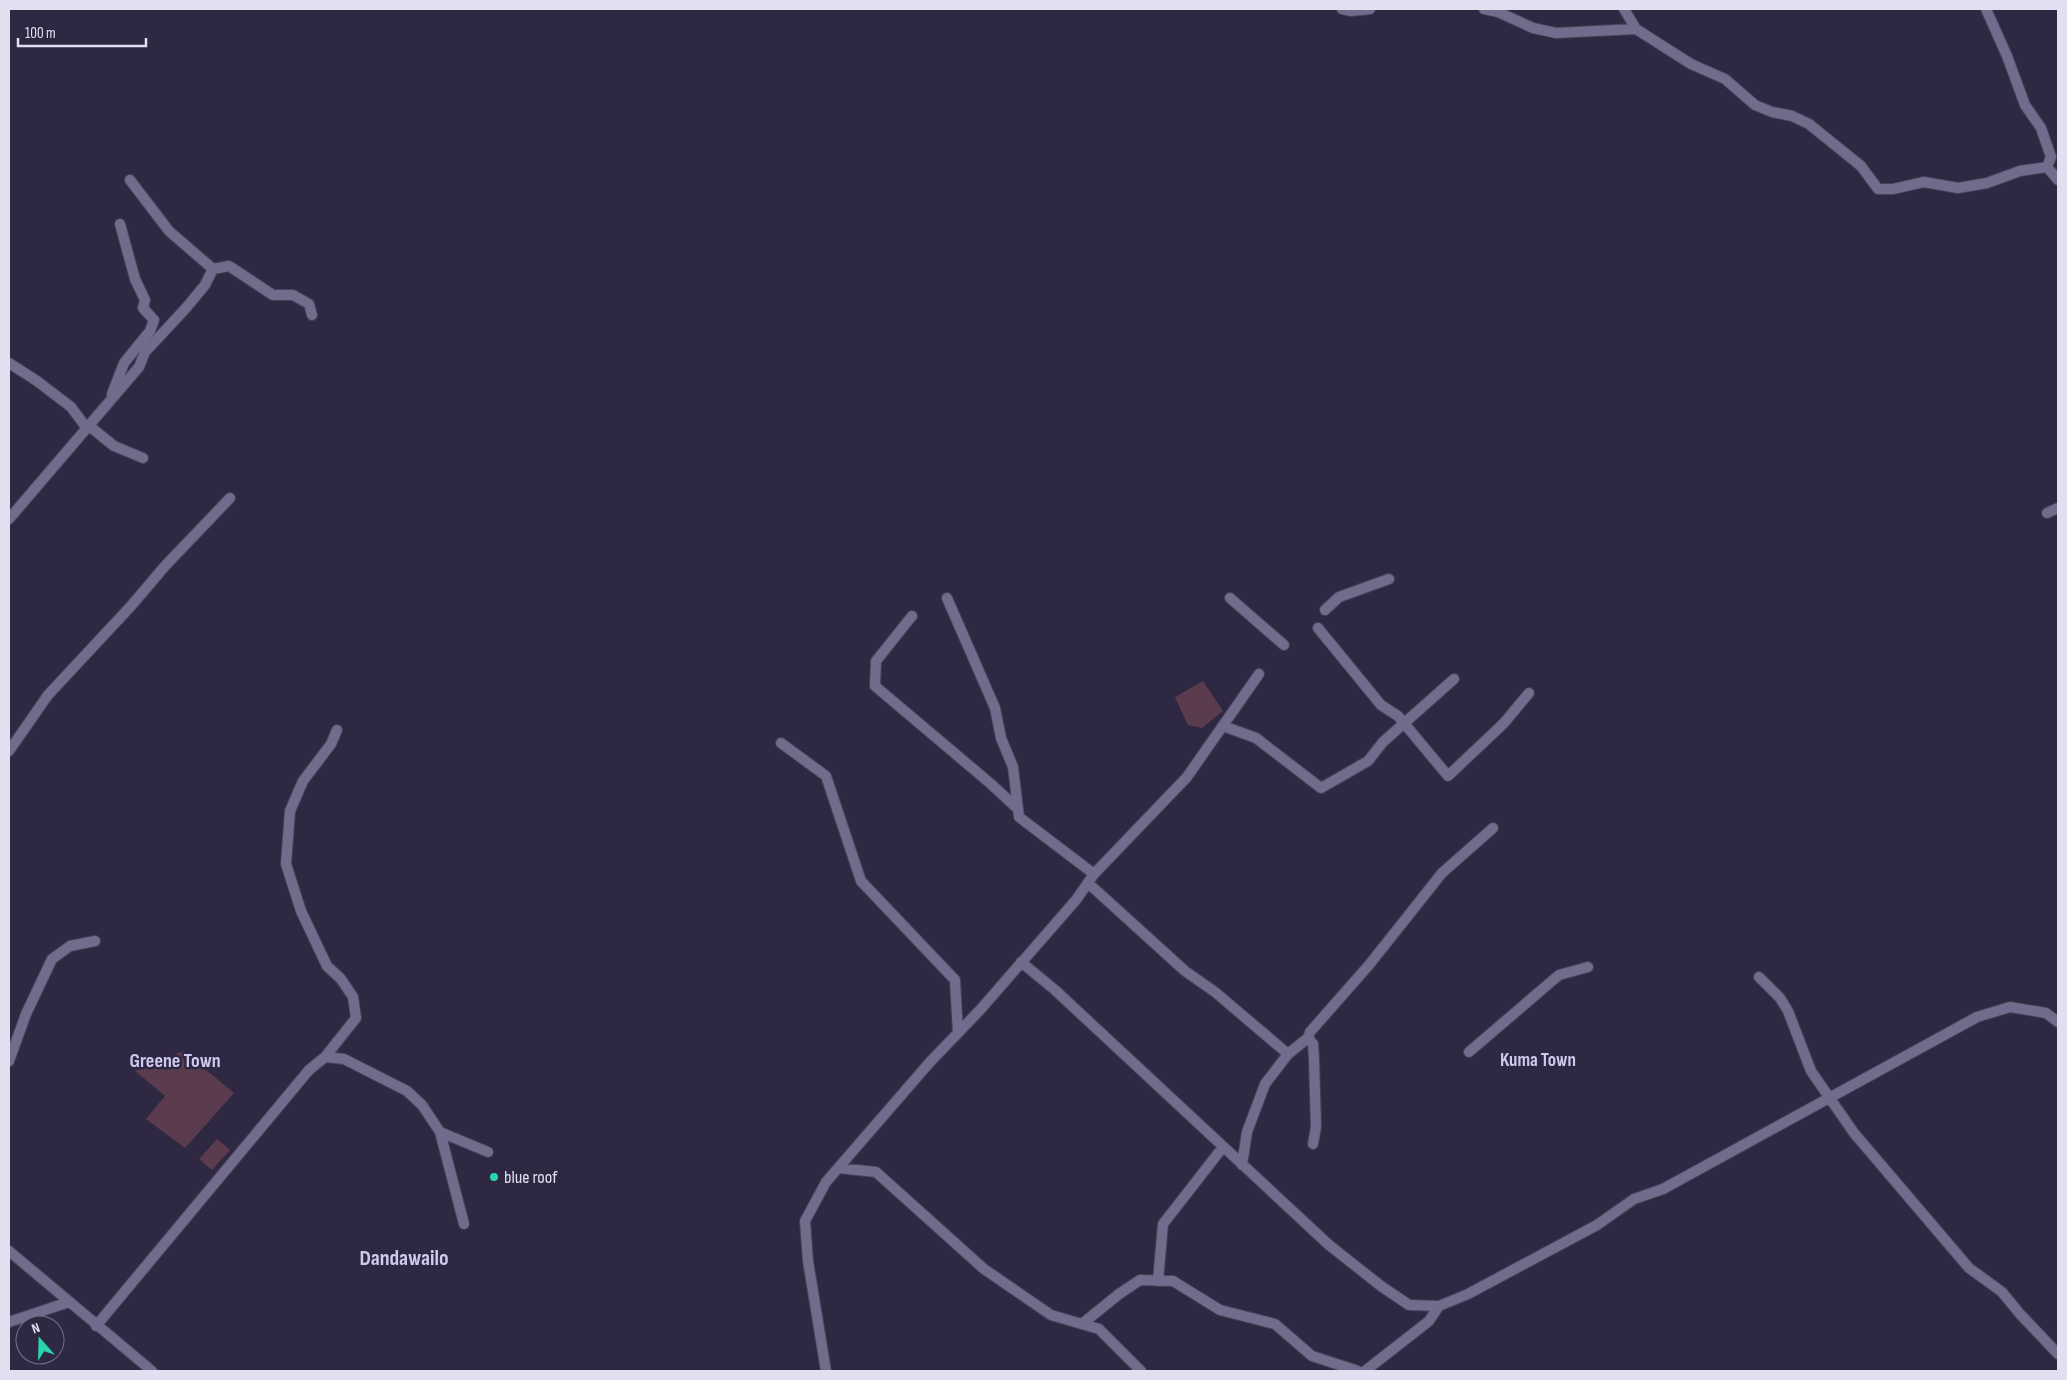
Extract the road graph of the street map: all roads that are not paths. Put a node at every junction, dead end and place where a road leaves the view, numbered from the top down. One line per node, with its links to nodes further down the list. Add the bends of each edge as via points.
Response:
1 (1342, 9): 2 (street, via 1351,12)
2 (1370, 9)
3 (1484, 9): 6 (street, via 1533,28 1556,33)
4 (1624, 9): 6 (street)
5 (1986, 9): 7 (street, via 2025,104 2041,128 2051,157)
6 (1636, 29): 7 (street, via 1691,64 1725,79 1755,106 1809,124 1861,166 1878,190 1924,182 1958,188)
7 (2046, 167): 9 (street)
8 (130, 180): 11 (street, via 169,231)
9 (2058, 180)
10 (120, 224): 14 (street, via 135,279 145,300 143,308 154,320 150,331 124,363)
11 (213, 268): 12 (street, via 229,266 273,295 293,295 310,304); 14 (street, via 205,285 145,352 139,367)
12 (312, 315)
13 (9, 363): 15 (street, via 71,408)
14 (110, 400): 15 (street)
15 (87, 426): 16 (street, via 114,446); 20 (street)
16 (143, 458)
17 (230, 498): 36 (street, via 48,695)
18 (2058, 508): 19 (street)
19 (2047, 512)
20 (9, 519)
21 (1389, 579): 24 (street, via 1339,597)
22 (947, 598): 37 (street, via 995,708 1001,738 1013,767)
23 (1230, 598): 27 (street)
24 (1325, 610)
25 (912, 616): 37 (street, via 876,661 874,686)
26 (1318, 628): 31 (street, via 1381,706)
27 (1284, 645)
28 (1259, 674): 32 (street)
29 (1454, 679): 31 (street)
30 (1529, 693): 31 (street, via 1504,723 1448,776)
31 (1404, 723): 32 (street, via 1368,761 1321,788 1256,738)
32 (1223, 726): 39 (street, via 1187,777)
33 (337, 730): 49 (street, via 331,744 303,781 290,811 286,864 301,912 327,966 353,997 356,1018)
34 (9, 734): 36 (street)
35 (780, 743): 45 (street, via 826,776 861,881 955,980)
36 (12, 747)
37 (1018, 809): 39 (street, via 1019,817)
38 (1493, 828): 46 (street, via 1442,873)
39 (1091, 878): 41 (street); 48 (street, via 1185,970)
40 (95, 941): 50 (street, via 70,946 52,959 26,1014)
41 (1022, 962): 45 (street); 54 (street)
42 (1588, 967): 47 (street, via 1559,976)
43 (1759, 977): 51 (street, via 1788,1011 1811,1071)
44 (2058, 1022): 51 (street, via 2046,1013 2010,1007 1977,1017)
45 (958, 1033): 57 (street)
46 (1308, 1038): 48 (street); 53 (street, via 1313,1044 1314,1059 1316,1127)
47 (1469, 1052)
48 (1288, 1054): 56 (street, via 1264,1084 1247,1132)
49 (325, 1057): 52 (street, via 344,1059 407,1091 422,1105); 65 (street, via 309,1070)
50 (9, 1061)
51 (1830, 1097): 62 (street, via 1663,1189 1634,1199 1597,1225 1468,1294); 66 (street, via 1854,1133 1969,1268 2002,1292)
52 (440, 1132): 55 (street); 58 (street)
53 (1313, 1144)
54 (1223, 1147): 56 (street); 60 (street, via 1163,1224)
55 (488, 1152)
56 (1242, 1165): 62 (street, via 1329,1245 1381,1286 1409,1305)
57 (838, 1168): 64 (street, via 876,1172 984,1269 1051,1315); 68 (street, via 826,1182 805,1221 808,1261)
58 (464, 1224)
59 (9, 1251): 61 (street)
60 (1158, 1281): 64 (street, via 1140,1280); 70 (street, via 1173,1281 1220,1310 1275,1324 1312,1356)
61 (69, 1302): 63 (street); 65 (street)
62 (1439, 1306): 71 (street, via 1429,1321)
63 (9, 1322)
64 (1082, 1324): 69 (street, via 1099,1329)
65 (96, 1326): 67 (street)
66 (2058, 1354)
67 (152, 1371)
68 (826, 1371)
69 (1141, 1371)
70 (1358, 1371)
71 (1365, 1371)

